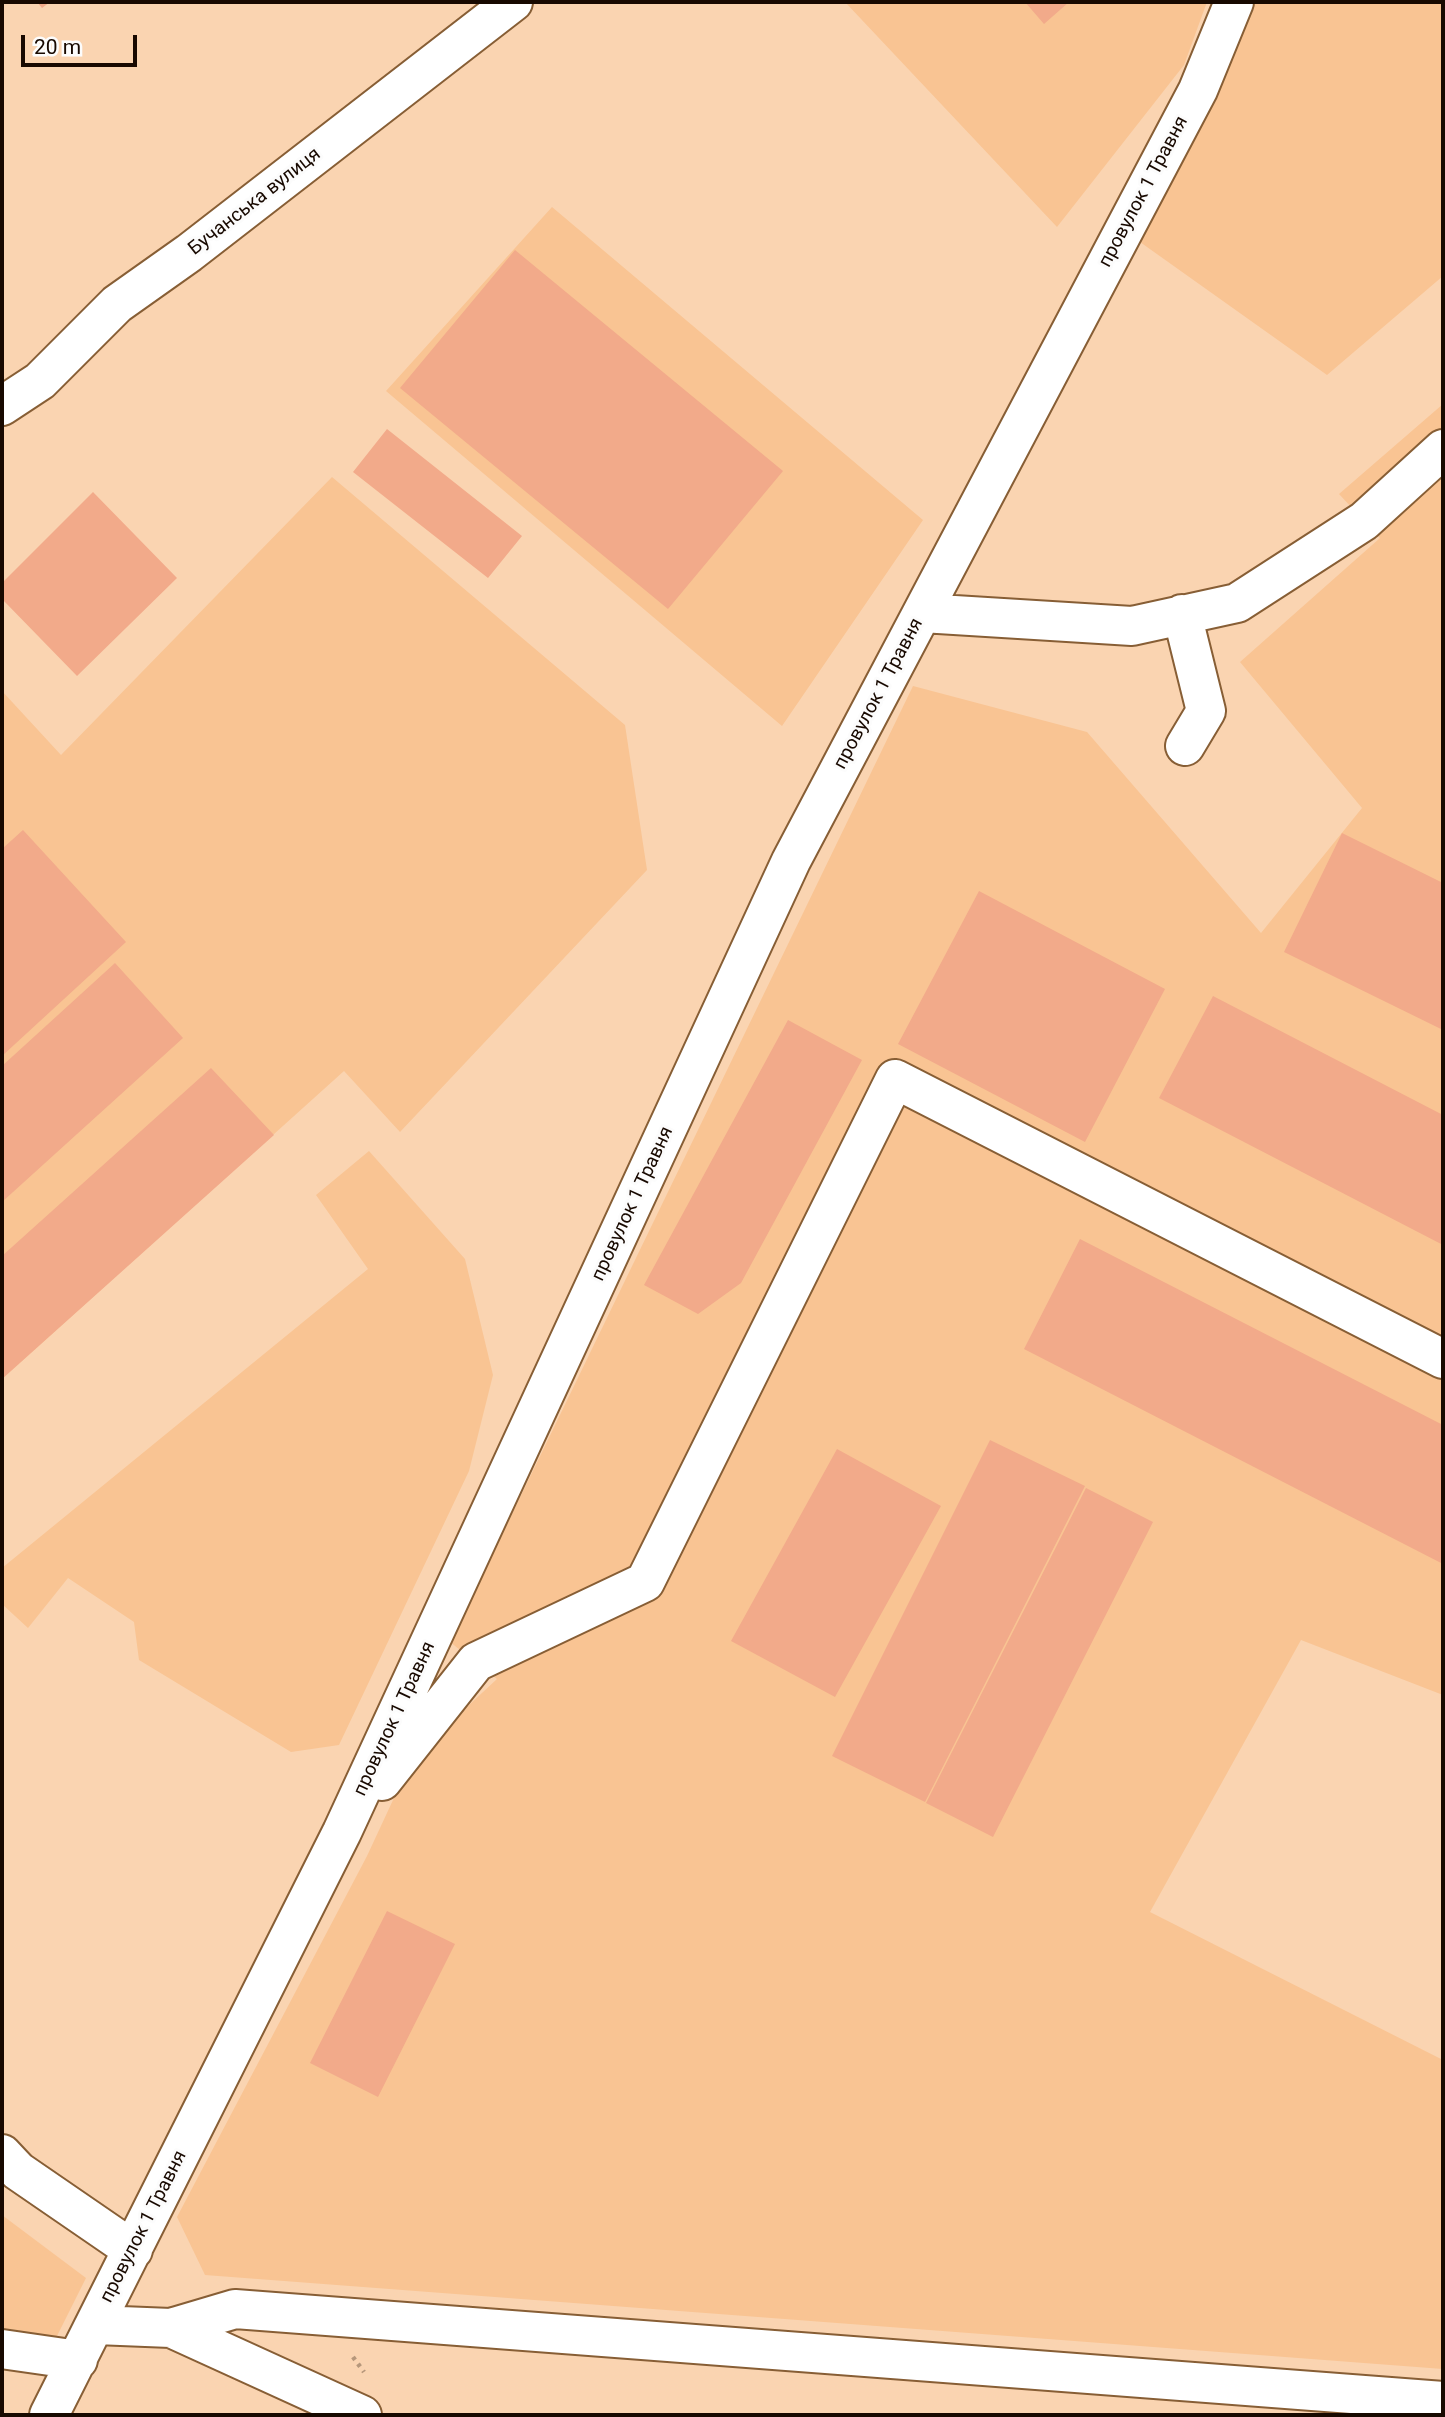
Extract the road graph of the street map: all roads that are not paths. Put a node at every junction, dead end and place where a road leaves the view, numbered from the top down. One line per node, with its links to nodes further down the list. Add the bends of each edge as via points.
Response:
1 (513, 2): 3 (street, Бучанська вулиця, via 117,304 40,381)
2 (1234, 2): 5 (street, провулок 1 Травня, via 1198,90)
3 (2, 406)
4 (1443, 449): 6 (street, via 1364,521 1237,603)
5 (922, 613): 6 (street, via 1132,626); 9 (street, провулок 1 Травня, via 792,861)
6 (1182, 614): 7 (street, via 1206,711)
7 (1185, 746)
8 (1443, 1359): 9 (street, via 895,1079 645,1582 476,1662)
9 (342, 1832): 11 (street, провулок 1 Травня)
10 (2, 2154): 11 (street, via 18,2171)
11 (133, 2250): 12 (street, провулок 1 Травня)
12 (96, 2325): 13 (street); 15 (street, провулок 1 Травня)
13 (171, 2328): 16 (street); 17 (street, via 235,2309)
14 (2, 2349): 15 (street)
15 (78, 2360): 18 (street, провулок 1 Травня)
16 (367, 2398)
17 (1443, 2401)
18 (49, 2415)

